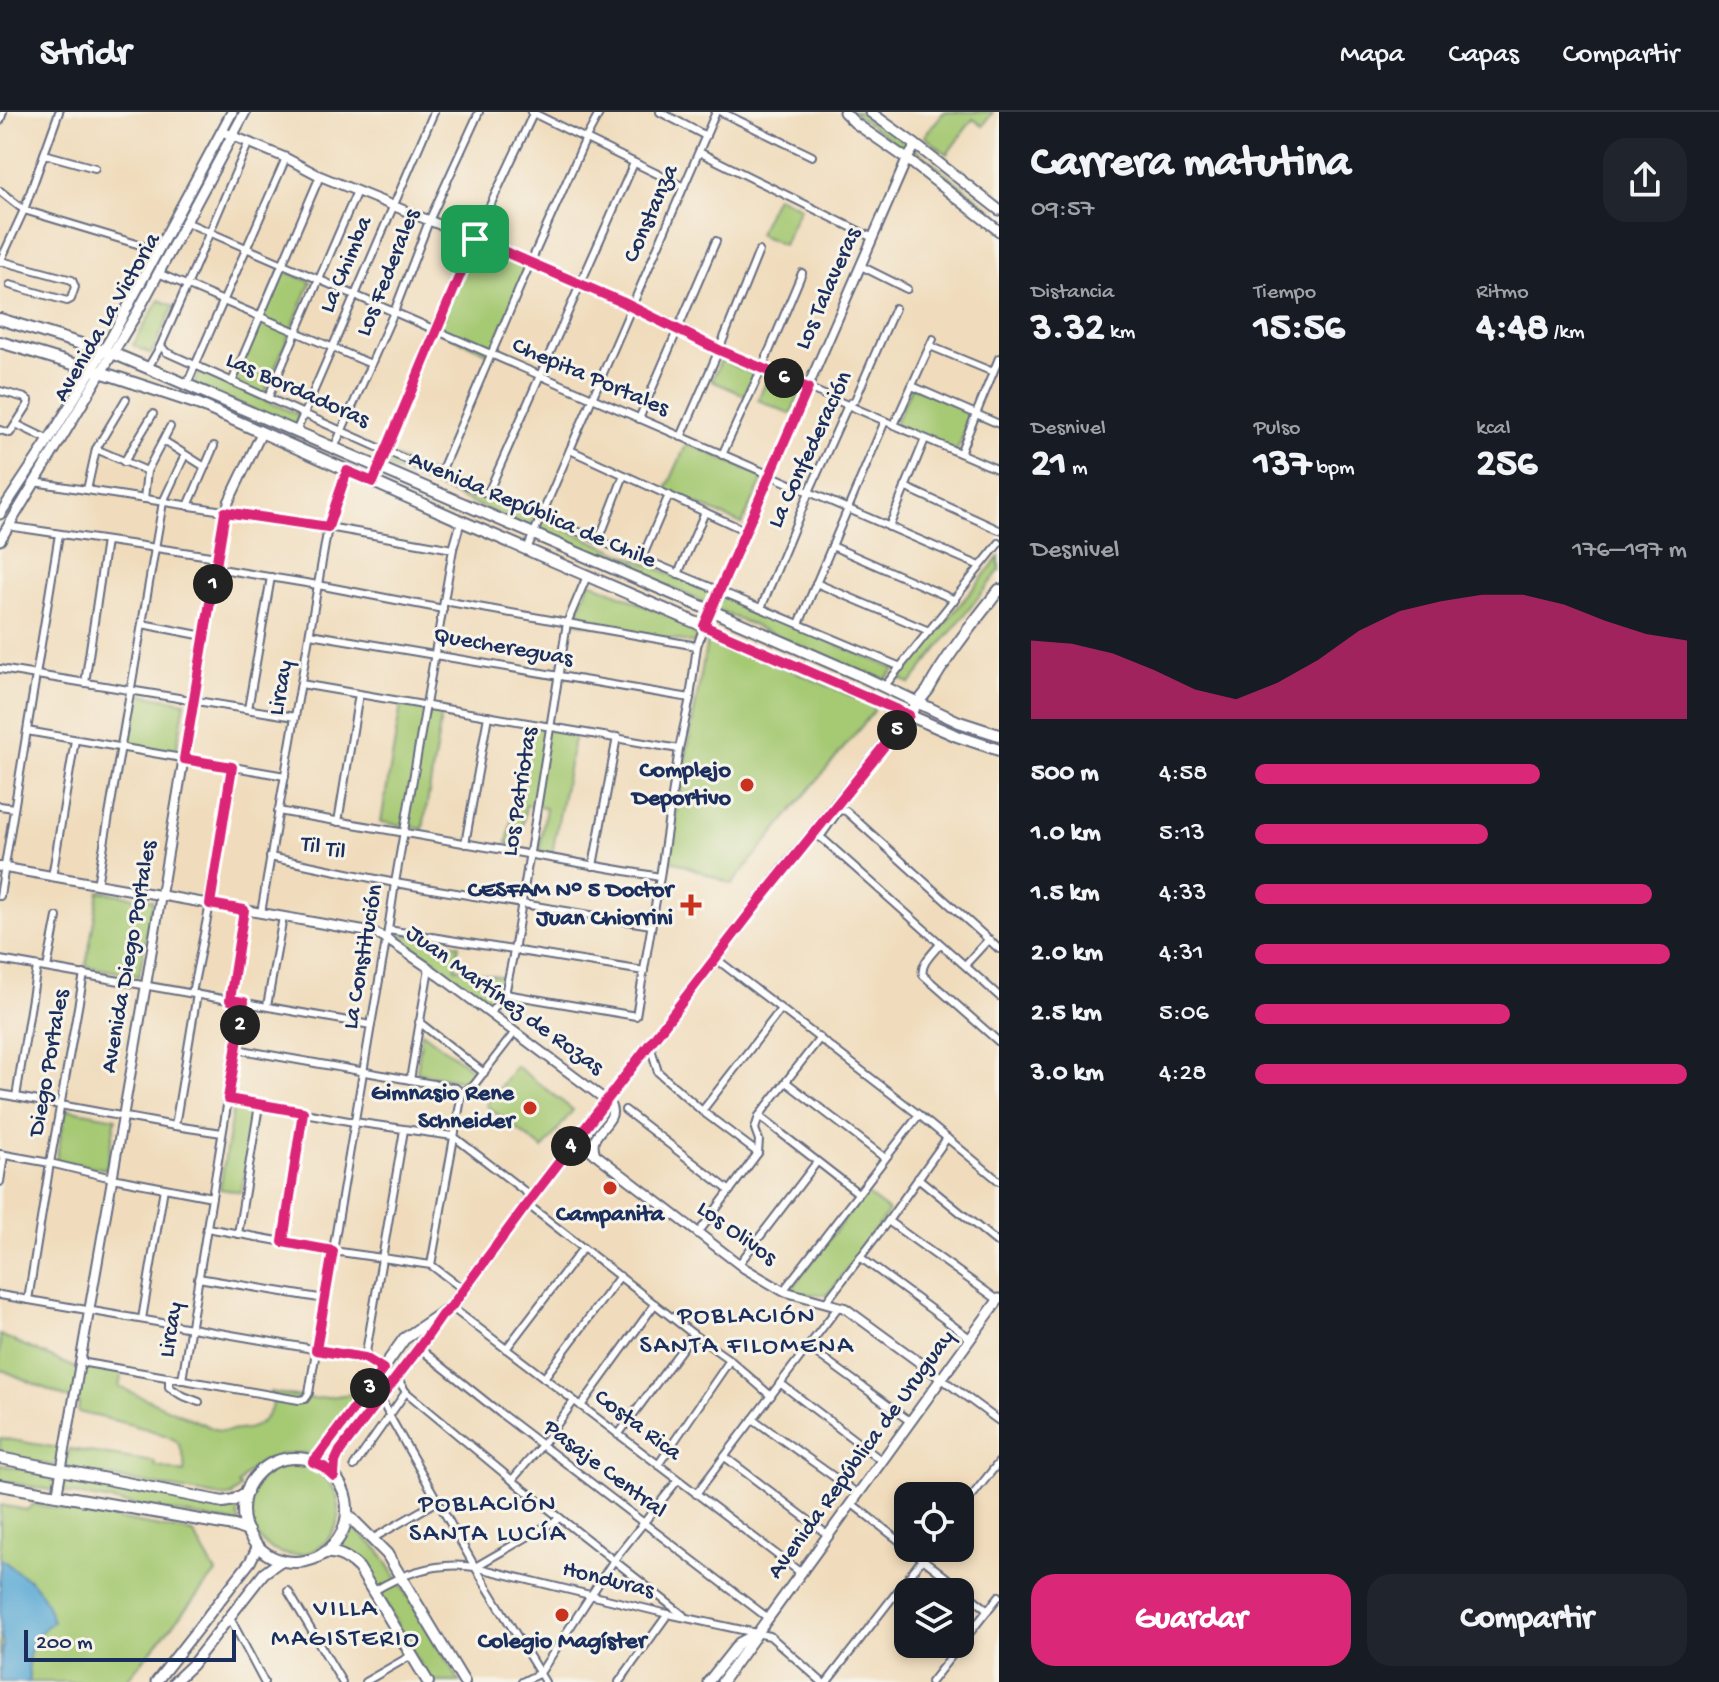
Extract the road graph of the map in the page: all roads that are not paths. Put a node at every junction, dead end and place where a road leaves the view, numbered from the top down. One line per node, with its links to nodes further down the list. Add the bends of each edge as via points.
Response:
1 (3, 112): 13 (street)
2 (59, 112): 20 (street)
3 (232, 112): 14 (main road, Avenida La Victoria)
4 (245, 112): 14 (main road, Avenida La Victoria)
5 (434, 112): 30 (street, La Chimba)
6 (479, 112): 33 (street, Los Federales)
7 (533, 112): 16 (street); 38 (street)
8 (600, 112): 16 (street)
9 (660, 112): 15 (street)
10 (719, 112): 15 (street, Constanza); 21 (street)
11 (844, 112): 23 (main road)
12 (870, 112): 18 (main road)
13 (0, 121)
14 (228, 134): 17 (street); 34 (main road, Avenida La Victoria); 41 (main road, Avenida La Victoria)
15 (706, 136): 19 (street, Constanza)
16 (586, 138): 24 (street); 44 (street)
17 (249, 142): 22 (street); 36 (street)
18 (916, 145): 23 (street, Los Talaveras); 32 (main road)
19 (699, 152): 27 (street, Constanza); 37 (street)
20 (44, 154): 25 (street); 31 (street)
21 (812, 156)
22 (286, 158): 26 (street); 40 (street)
23 (907, 159): 35 (main road); 37 (street, Los Talaveras)
24 (634, 163): 27 (street); 51 (street)
25 (95, 168)
26 (320, 176): 29 (street); 45 (street)
27 (684, 187): 56 (street, Constanza)
28 (0, 191): 31 (street)
29 (357, 191): 30 (street); 49 (street)
30 (392, 205): 33 (street); 54 (street, La Chimba)
31 (24, 210): 41 (street); 43 (street)
32 (999, 210)
33 (429, 221): 38 (street); 58 (street, Los Federales)
34 (186, 222): 36 (street, Chepita Portales); 47 (main road, Avenida La Victoria)
35 (999, 231)
36 (208, 232): 40 (street, Chepita Portales); 52 (street)
37 (873, 238): 46 (street, Los Talaveras)
38 (475, 239): 44 (street); 62 (street)
39 (716, 241): 61 (street)
40 (246, 248): 45 (street, Chepita Portales); 55 (street)
41 (157, 250): 68 (main road, Avenida La Victoria)
42 (759, 251): 67 (street)
43 (0, 261): 50 (street, via 72,280 75,287 67,301)
44 (531, 262): 51 (street); 69 (street)
45 (283, 264): 49 (street, Chepita Portales); 59 (street)
46 (861, 266): 53 (street); 82 (street, Los Talaveras)
47 (158, 273): 52 (street); 68 (main road, Avenida La Victoria)
48 (802, 273): 74 (street)
49 (319, 280): 54 (street, Chepita Portales); 63 (street)
50 (10, 285)
51 (580, 285): 56 (street); 76 (street)
52 (187, 286): 55 (street); 65 (street)
53 (907, 289)
54 (354, 295): 58 (street, Chepita Portales); 66 (street, La Chimba)
55 (223, 301): 59 (street); 72 (street)
56 (632, 307): 61 (street); 85 (street, Constanza)
57 (895, 308): 87 (street, La Confederación, via 855,400)
58 (394, 312): 62 (street, Chepita Portales); 71 (street, Los Federales)
59 (260, 316): 63 (street); 78 (street)
60 (0, 319): 68 (main road, Avenida República de Chile)
61 (677, 328): 67 (street); 91 (street)
62 (436, 330): 69 (street, Chepita Portales); 109 (street)
63 (296, 332): 66 (street); 84 (street)
64 (0, 342): 75 (main road, Avenida República de Chile)
65 (162, 347): 72 (street, Las Bordadoras); 73 (street)
66 (332, 347): 71 (street); 88 (street, La Chimba)
67 (719, 350): 74 (street); 101 (street)
68 (107, 353): 73 (main road, Avenida República de Chile); 75 (main road, Avenida La Victoria)
69 (492, 355): 76 (street, Chepita Portales); 119 (street)
70 (999, 358): 77 (street)
71 (371, 364): 98 (street, Los Federales)
72 (195, 365): 78 (street, Las Bordadoras); 80 (street)
73 (148, 368): 80 (main road, Avenida República de Chile)
74 (762, 368): 82 (street); 112 (street)
75 (96, 371): 99 (main road, Avenida República de Chile, via 188,400); 103 (main road, Avenida La Victoria); 122 (main road, Avenida La Victoria)
76 (540, 376): 85 (street, Chepita Portales); 127 (street)
77 (992, 376): 79 (street); 81 (street, via 932,342); 90 (street)
78 (232, 382): 84 (street, Las Bordadoras)
79 (999, 383)
80 (187, 384): 100 (main road, Avenida República de Chile)
81 (912, 386): 90 (street); 95 (street)
82 (808, 388): 87 (street); 121 (street, Los Talaveras)
83 (0, 391): 93 (street, via 29,401)
84 (268, 398): 88 (street, Las Bordadoras)
85 (593, 398): 91 (street, Chepita Portales); 108 (street, Constanza)
86 (126, 399): 107 (street)
87 (848, 405): 92 (street); 126 (street, La Confederación)
88 (303, 413): 98 (street, Las Bordadoras); 100 (street, La Chimba)
89 (153, 414): 113 (street)
90 (976, 415): 94 (street); 110 (street)
91 (639, 419): 101 (street, Chepita Portales)
92 (885, 421): 95 (street); 132 (street)
93 (16, 424): 97 (street, via 10,433); 103 (street)
94 (999, 424)
95 (894, 425): 102 (street)
96 (170, 427): 104 (street)
97 (0, 430)
98 (341, 430): 106 (street, Los Federales); 109 (street, Las Bordadoras)
99 (262, 432): 118 (main road, Avenida República de Chile); 133 (street, Avenida Diego Portales)
100 (295, 432): 106 (main road, Avenida República de Chile)
101 (681, 437): 112 (street, Chepita Portales)
102 (925, 439): 110 (street); 124 (street)
103 (49, 440): 135 (main road, Avenida La Victoria)
104 (164, 441): 111 (street); 117 (street)
105 (214, 446): 114 (street)
106 (334, 448): 115 (main road, Avenida República de Chile)
107 (96, 449): 113 (street); 125 (street)
108 (570, 450): 120 (street); 136 (street, Constanza)
109 (386, 451): 115 (street); 119 (street, Las Bordadoras)
110 (960, 453): 116 (street)
111 (185, 455): 114 (street); 130 (street)
112 (722, 455): 121 (street, Chepita Portales)
113 (124, 462): 117 (street)
114 (205, 467): 131 (street)
115 (379, 468): 123 (street); 143 (main road, Avenida República de Chile)
116 (999, 470)
117 (147, 471): 129 (street)
118 (347, 471): 123 (main road, Avenida República de Chile); 139 (street, Lircay)
119 (440, 474): 127 (street, Las Bordadoras)
120 (624, 475): 128 (street); 146 (street)
121 (770, 475): 126 (street, Chepita Portales); 142 (street, Los Talaveras)
122 (34, 482): 125 (street); 138 (main road, Avenida La Victoria)
123 (373, 482): 137 (main road, Avenida República de Chile)
124 (905, 487): 140 (street); 141 (street)
125 (87, 490): 129 (street)
126 (809, 492): 132 (street, Chepita Portales); 166 (street, La Confederación)
127 (488, 493): 136 (street, Las Bordadoras)
128 (669, 495): 134 (street); 154 (street)
129 (144, 499): 130 (street)
130 (163, 502): 131 (street); 150 (street)
131 (188, 506): 133 (street)
132 (848, 509): 140 (street, Chepita Portales); 149 (street)
133 (225, 512): 139 (street); 153 (street, Avenida Diego Portales)
134 (705, 512): 142 (street); 157 (street)
135 (0, 514)
136 (541, 516): 143 (street, Constanza); 146 (street, Las Bordadoras)
137 (461, 521): 151 (street, La Constitución); 152 (main road, Avenida República de Chile)
138 (9, 524): 144 (street); 145 (main road, Avenida La Victoria)
139 (328, 527): 151 (street); 161 (street, Lircay)
140 (889, 527): 155 (street, Chepita Portales)
141 (999, 530)
142 (746, 531): 163 (street, Los Talaveras)
143 (534, 533): 152 (street, Constanza); 167 (main road, Avenida República de Chile)
144 (59, 534): 147 (street); 179 (street)
145 (0, 540)
146 (599, 540): 154 (street, Las Bordadoras)
147 (106, 541): 150 (street); 181 (street)
148 (999, 543): 155 (street)
149 (832, 546): 160 (street); 164 (street)
150 (155, 548): 153 (street); 169 (street)
151 (453, 549): 165 (street, La Constitución)
152 (527, 550): 158 (main road, Avenida República de Chile)
153 (217, 557): 156 (street, Avenida Diego Portales)
154 (642, 558): 157 (street, Las Bordadoras)
155 (980, 566): 164 (street)
156 (215, 568): 159 (street); 174 (street, Avenida Diego Portales)
157 (678, 574): 163 (street, Las Bordadoras)
158 (587, 576): 168 (street, Los Patriotas); 171 (main road, Avenida República de Chile)
159 (271, 577): 161 (street); 190 (street)
160 (816, 583): 170 (street); 172 (street)
161 (318, 585): 165 (street); 173 (street, Lircay)
162 (999, 590): 188 (main road)
163 (719, 591): 166 (street, Las Bordadoras); 167 (street, Los Talaveras)
164 (955, 600): 172 (street)
165 (443, 605): 168 (street); 176 (street, La Constitución)
166 (761, 608): 170 (street, Las Bordadoras)
167 (710, 610): 171 (street, Los Talaveras); 183 (main road, Avenida República de Chile)
168 (567, 623): 175 (street); 180 (street, Los Patriotas)
169 (142, 624): 174 (street); 184 (street)
170 (799, 624): 177 (street, Las Bordadoras)
171 (704, 626): 175 (street, Los Talaveras); 191 (main road, Avenida República de Chile)
172 (929, 631): 177 (street)
173 (310, 634): 176 (street, Quechereguas); 182 (street, Lircay)
174 (204, 636): 187 (street, Avenida Diego Portales)
175 (697, 646): 186 (street, Los Talaveras)
176 (435, 655): 180 (street, Quechereguas); 189 (street, La Constitución)
177 (901, 667): 183 (street)
178 (0, 669): 179 (street)
179 (36, 675): 181 (street); 195 (street)
180 (558, 676): 186 (street, Quechereguas); 194 (street, Los Patriotas)
181 (85, 683): 184 (street)
182 (301, 684): 185 (street); 193 (street, Lircay)
183 (884, 687): 188 (main road, Avenida República de Chile)
184 (130, 690): 187 (street); 199 (street)
185 (359, 694): 189 (street); 208 (street)
186 (690, 698): 200 (street, Los Talaveras)
187 (193, 700): 190 (street); 202 (street, Avenida Diego Portales)
188 (918, 703): 191 (main road); 196 (main road, Avenida República de Chile)
189 (427, 705): 192 (street); 209 (street, La Constitución)
190 (248, 709): 193 (street)
191 (909, 715): 201 (main road, Avenida República de Chile); 210 (main road)
192 (488, 716): 194 (street); 211 (street)
193 (295, 717): 204 (street, Lircay)
194 (550, 726): 197 (street); 212 (street, Los Patriotas)
195 (27, 731): 198 (street); 206 (street)
196 (999, 735)
197 (617, 737): 200 (street); 214 (street)
198 (75, 740): 199 (street); 216 (street)
199 (121, 747): 202 (street); 219 (street)
200 (679, 749): 217 (street, Los Talaveras)
201 (999, 750)
202 (184, 759): 203 (street); 221 (street, Avenida Diego Portales)
203 (232, 767): 204 (street); 223 (street)
204 (285, 776): 207 (street, Lircay)
205 (0, 806): 206 (street)
206 (14, 808): 215 (street)
207 (278, 811): 208 (street); 213 (street, Lircay)
208 (338, 822): 209 (street)
209 (404, 833): 211 (street); 218 (street, La Constitución)
210 (816, 835): 230 (street, via 839,810 846,811); 231 (street); 234 (main road)
211 (465, 844): 212 (street)
212 (529, 854): 214 (street); 222 (street, Los Patriotas)
213 (270, 857): 218 (street, Til Til); 225 (street, Lircay)
214 (593, 866): 217 (street)
215 (2, 868): 216 (street, Juan Martínez de Rozas); 220 (street)
216 (52, 877): 219 (street, Juan Martínez de Rozas)
217 (660, 877): 228 (street, Los Talaveras)
218 (395, 883): 222 (street, Til Til); 229 (street, La Constitución)
219 (97, 885): 221 (street, Juan Martínez de Rozas)
220 (0, 896)
221 (161, 896): 223 (street, Juan Martínez de Rozas); 242 (street, Avenida Diego Portales)
222 (521, 903): 228 (street, Til Til); 233 (street, Los Patriotas)
223 (210, 904): 224 (street, Juan Martínez de Rozas); 243 (street)
224 (244, 910): 225 (street, Juan Martínez de Rozas); 246 (street)
225 (261, 913): 227 (street, Juan Martínez de Rozas)
226 (57, 917): 238 (street)
227 (283, 917): 229 (street, Juan Martínez de Rozas); 248 (street)
228 (651, 925): 240 (street, Los Talaveras)
229 (387, 934): 233 (street); 239 (street, Juan Martínez de Rozas); 252 (street, La Constitución)
230 (988, 940): 232 (street); 236 (street)
231 (940, 944): 236 (street); 255 (street, via 923,966 923,975)
232 (999, 949)
233 (514, 951): 240 (street); 244 (street, Los Patriotas)
234 (715, 958): 249 (street); 256 (main road)
235 (0, 960): 237 (street)
236 (965, 965): 245 (street)
237 (37, 967): 238 (street); 264 (street)
238 (47, 968): 241 (street)
239 (429, 968): 250 (street, Juan Martínez de Rozas); 251 (street)
240 (644, 971): 244 (street, Los Talaveras, via 636,1016)
241 (84, 974): 242 (street); 267 (street, Diego Portales)
242 (146, 985): 243 (street); 272 (street, Avenida Diego Portales)
243 (195, 993): 246 (street); 276 (street)
244 (505, 994): 250 (street, Los Patriotas)
245 (999, 996)
246 (230, 1000): 247 (street)
247 (244, 1002): 248 (street); 257 (street, Lircay)
248 (267, 1006): 252 (street)
249 (781, 1009): 254 (street); 270 (street)
250 (490, 1013): 253 (street, Juan Martínez de Rozas)
251 (419, 1022): 259 (street); 260 (street)
252 (371, 1025): 258 (street, La Constitución)
253 (515, 1032): 259 (street); 266 (street, Juan Martínez de Rozas)
254 (820, 1038): 261 (street); 273 (street)
255 (999, 1042)
256 (650, 1044): 266 (main road); 270 (street, via 658,1072)
257 (236, 1049): 258 (street); 265 (street, Lircay)
258 (363, 1073): 260 (street); 275 (street, La Constitución)
259 (484, 1073): 262 (street)
260 (410, 1080): 262 (street)
261 (786, 1082): 274 (street); 285 (street)
262 (462, 1093): 279 (street)
263 (0, 1094): 264 (street)
264 (16, 1097): 267 (street)
265 (228, 1099): 268 (street); 278 (street, Lircay)
266 (607, 1101): 281 (main road); 284 (street, via 612,1114 594,1141)
267 (60, 1104): 272 (street); 287 (street, Diego Portales)
268 (259, 1105): 271 (street); 300 (street)
269 (625, 1110): 293 (street)
270 (702, 1111): 282 (street)
271 (303, 1112): 275 (street); 301 (street)
272 (123, 1115): 276 (street); 288 (street, Avenida Diego Portales)
273 (919, 1115): 280 (street); 285 (street)
274 (759, 1116): 282 (street); 286 (street)
275 (354, 1122): 277 (street); 304 (street, La Constitución)
276 (175, 1126): 278 (street)
277 (404, 1130): 279 (street); 306 (street)
278 (222, 1133): 295 (street, Lircay)
279 (453, 1136): 296 (street); 308 (street)
280 (947, 1138): 289 (street); 290 (street)
281 (577, 1140): 284 (street, Los Olivos); 296 (main road)
282 (758, 1153): 293 (street)
283 (2, 1154): 287 (street); 291 (street)
284 (595, 1154): 299 (street, Los Olivos)
285 (885, 1158): 294 (street)
286 (817, 1162): 294 (street); 307 (street)
287 (50, 1163): 288 (street); 315 (street, Diego Portales)
288 (112, 1178): 292 (street); 321 (street, Avenida Diego Portales)
289 (918, 1178): 297 (street); 302 (street)
290 (999, 1181)
291 (0, 1182)
292 (164, 1188): 295 (street); 323 (street)
293 (730, 1191): 299 (street)
294 (858, 1193): 312 (street)
295 (212, 1197): 298 (street, Lircay)
296 (530, 1201): 303 (street); 311 (main road)
297 (888, 1221): 305 (street); 316 (street)
298 (207, 1228): 300 (street); 310 (street, Lircay)
299 (699, 1232): 307 (street, Los Olivos)
300 (238, 1234): 301 (street)
301 (283, 1242): 304 (street)
302 (999, 1244)
303 (583, 1248): 309 (street); 329 (street)
304 (333, 1251): 306 (street); 314 (street, La Constitución)
305 (860, 1257): 317 (street); 326 (street)
306 (383, 1258): 308 (street); 331 (street)
307 (739, 1264): 312 (street, Los Olivos)
308 (431, 1265): 311 (street)
309 (620, 1276): 318 (street); 337 (street)
310 (198, 1278): 314 (street); 324 (street, Lircay)
311 (464, 1290): 320 (main road)
312 (783, 1291): 317 (street, Los Olivos)
313 (0, 1295): 315 (street)
314 (325, 1299): 330 (street, La Constitución)
315 (28, 1300): 321 (street)
316 (999, 1300): 326 (main road, Avenida República de Uruguay)
317 (826, 1302): 319 (street, Los Olivos)
318 (655, 1304): 325 (street); 346 (street)
319 (840, 1305): 327 (street); 338 (street, Los Olivos)
320 (451, 1307): 322 (main road); 329 (street, Costa Rica)
321 (89, 1310): 323 (street); 333 (street, Avenida Diego Portales)
322 (442, 1315): 328 (main road); 334 (main road, via 404,1339)
323 (142, 1319): 324 (street)
324 (190, 1327): 330 (street); 339 (street, Lircay)
325 (693, 1334): 332 (street); 351 (street)
326 (971, 1339): 338 (main road, Avenida República de Uruguay)
327 (808, 1347): 340 (street); 350 (street)
328 (419, 1348): 336 (main road); 352 (street, Pasaje Central)
329 (506, 1349): 337 (street, Costa Rica)
330 (316, 1350): 331 (street); 339 (street, La Constitución, via 305,1399)
331 (365, 1358): 334 (street)
332 (730, 1360): 342 (street); 358 (street)
333 (80, 1362): 335 (street); 360 (street, Avenida Diego Portales)
334 (383, 1369): 356 (main road)
335 (169, 1377): 339 (street); 345 (street, via 169,1387)
336 (396, 1377): 341 (street); 343 (main road)
337 (544, 1378): 344 (street, Costa Rica)
338 (942, 1379): 349 (street, Los Olivos); 350 (main road, Avenida República de Uruguay)
339 (182, 1380)
340 (780, 1383): 342 (street); 355 (street)
341 (406, 1392): 347 (street); 362 (street)
342 (771, 1396): 348 (street)
343 (380, 1397): 347 (street); 361 (main road, via 337,1455)
344 (574, 1401): 346 (street, Costa Rica); 352 (street)
345 (199, 1402)
346 (581, 1406): 351 (street, Costa Rica)
347 (390, 1417): 359 (street); 370 (street)
348 (753, 1419): 353 (street); 368 (street)
349 (999, 1421)
350 (911, 1422): 355 (main road, Avenida República de Uruguay)
351 (618, 1435): 358 (street, Costa Rica)
352 (542, 1445): 362 (street); 374 (street, Pasaje Central)
353 (725, 1457): 367 (street); 376 (street)
354 (0, 1458): 360 (main road)
355 (882, 1461): 368 (main road, Avenida República de Uruguay)
356 (313, 1462): 361 (main road); 365 (main road, via 276,1462 254,1479)
357 (999, 1462): 366 (street)
358 (658, 1465): 363 (street, Costa Rica)
359 (354, 1466)
360 (61, 1471): 365 (main road, via 223,1502); 369 (street, Avenida Diego Portales)
361 (334, 1476): 372 (main road, via 346,1498)
362 (512, 1480): 373 (street)
363 (678, 1480): 367 (street, Costa Rica); 374 (street)
364 (0, 1485): 369 (main road)
365 (247, 1492): 375 (main road)
366 (974, 1493)
367 (696, 1494): 386 (street, Costa Rica)
368 (858, 1494): 371 (main road, Avenida República de Uruguay)
369 (57, 1495): 375 (main road)
370 (438, 1501): 378 (street); 385 (street)
371 (851, 1503): 376 (main road, Avenida República de Uruguay); 377 (street)
372 (347, 1514): 378 (main road); 380 (main road, via 340,1536)
373 (560, 1518): 382 (street); 385 (street)
374 (644, 1523): 382 (street); 397 (street, Pasaje Central)
375 (248, 1531): 379 (main road)
376 (828, 1535): 386 (main road, Avenida República de Uruguay)
377 (894, 1537)
378 (372, 1539): 387 (main road)
379 (258, 1546): 381 (main road); 392 (main road)
380 (324, 1553): 381 (main road, via 304,1561); 389 (main road, via 349,1559)
381 (282, 1560): 396 (main road, via 264,1573)
382 (614, 1560): 390 (street); 395 (street)
383 (920, 1562): 413 (street)
384 (926, 1562): 393 (street)
385 (475, 1567): 387 (street, Honduras, via 429,1566); 390 (street, Honduras); 400 (street)
386 (801, 1573): 397 (main road, Avenida República de Uruguay)
387 (401, 1576): 389 (street, Honduras); 407 (main road)
388 (288, 1591): 404 (street)
389 (374, 1591): 399 (main road)
390 (591, 1596): 394 (street, Honduras); 400 (street)
391 (999, 1596): 393 (street)
392 (216, 1605): 396 (main road); 402 (main road)
393 (988, 1610): 414 (street)
394 (668, 1614): 395 (street, Honduras); 410 (street)
395 (686, 1617): 398 (street, Honduras)
396 (230, 1618): 401 (main road); 403 (street)
397 (768, 1618): 398 (main road, Avenida República de Uruguay)
398 (756, 1634): 411 (main road, Avenida República de Uruguay, via 739,1643); 412 (main road, Avenida República de Uruguay); 413 (street, Honduras, via 770,1636)
399 (412, 1655): 405 (street); 406 (main road)
400 (540, 1673): 408 (street); 409 (street)
401 (175, 1681)
402 (156, 1682)
403 (264, 1682)
404 (342, 1682)
405 (365, 1682)
406 (428, 1682)
407 (464, 1682)
408 (522, 1682)
409 (545, 1682)
410 (619, 1682)
411 (708, 1682)
412 (722, 1682)
413 (824, 1682)
414 (931, 1682)

